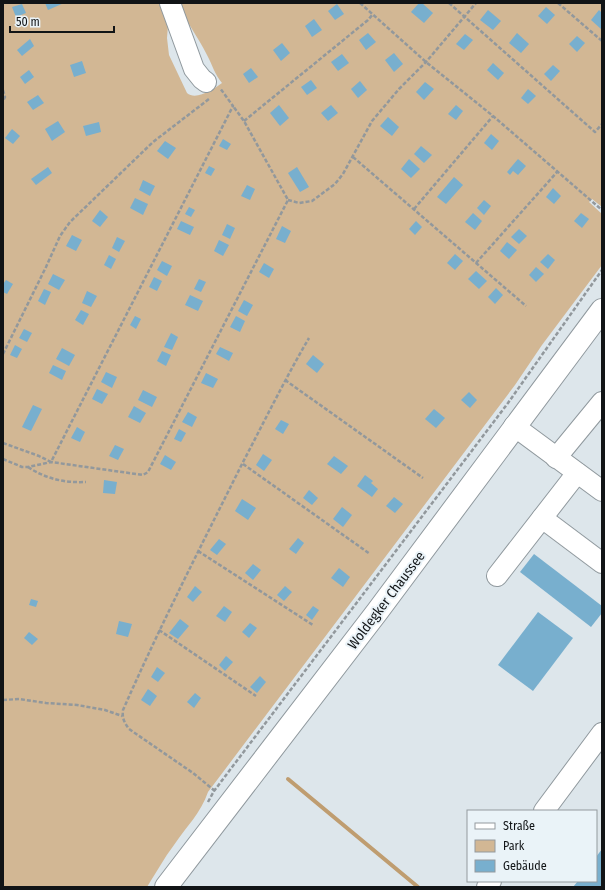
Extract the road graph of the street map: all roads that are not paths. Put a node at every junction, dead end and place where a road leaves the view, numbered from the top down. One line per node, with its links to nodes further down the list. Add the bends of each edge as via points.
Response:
1 (170, 3): 2 (street, via 194,69)
2 (211, 91)
3 (602, 310): 5 (main road, Woldegker Chaussee)
4 (602, 402): 6 (street)
5 (514, 426): 6 (street); 14 (main road, Woldegker Chaussee, via 377,612 222,797)
6 (556, 458): 7 (street)
7 (577, 473): 8 (street); 9 (street)
8 (602, 491)
9 (542, 518): 10 (street); 11 (street)
10 (602, 564)
11 (497, 576)
12 (602, 733): 13 (street)
13 (545, 810)
14 (166, 887)

